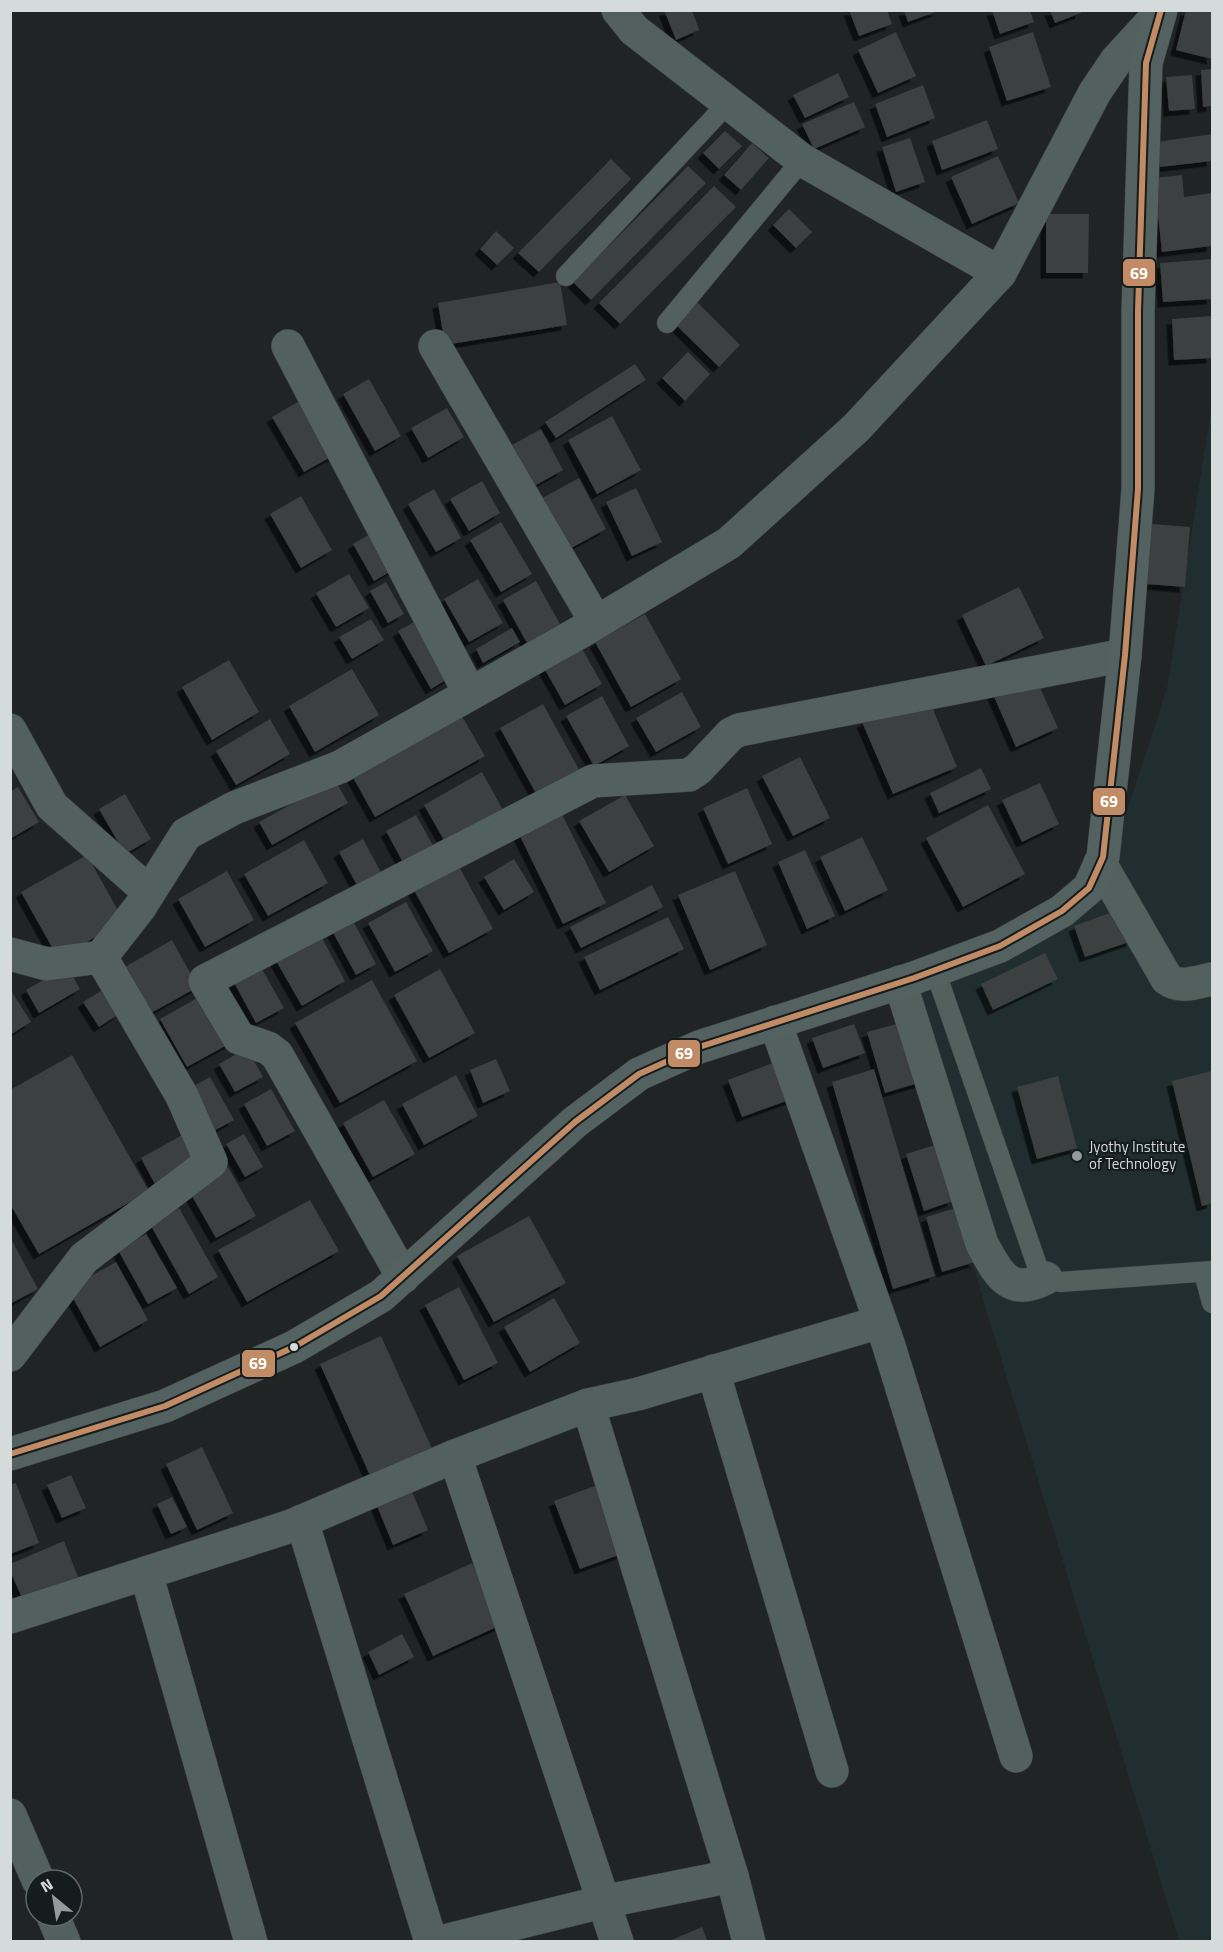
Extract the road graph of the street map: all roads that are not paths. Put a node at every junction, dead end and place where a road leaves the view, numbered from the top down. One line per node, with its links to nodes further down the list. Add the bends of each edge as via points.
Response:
1 (618, 10): 3 (street, via 634,30)
2 (1161, 12): 5 (street, via 1116,61 1095,92); 11 (main road, via 1146,63 1138,311 1138,489)
3 (728, 103): 4 (street); 6 (lane)
4 (802, 160): 5 (street); 7 (lane)
5 (1000, 273): 10 (street, via 856,428 729,543)
6 (566, 276)
7 (667, 323)
8 (288, 346): 12 (street)
9 (435, 346): 10 (street)
10 (596, 622): 12 (street)
11 (1125, 655): 14 (main road); 23 (street, via 739,730 689,775 593,781 205,981 239,1038 277,1055)
12 (470, 694): 15 (street, via 340,767 234,808 186,834)
13 (10, 730): 15 (street, via 52,806)
14 (1100, 863): 18 (main road, via 1089,888 1062,911 1000,946); 19 (street, via 1167,979 1183,985)
15 (149, 892): 17 (street)
16 (10, 954): 17 (street, via 47,964)
17 (101, 957): 27 (street, via 182,1096 211,1162 84,1258)
18 (935, 970): 20 (main road); 24 (lane, via 1039,1271)
19 (1212, 979)
20 (900, 982): 21 (main road); 24 (street, via 982,1244 1007,1281 1020,1286 1034,1285)
21 (775, 1022): 23 (main road, via 699,1047 639,1074 575,1122); 26 (street)
22 (1208, 1272): 24 (lane, via 1060,1282); 25 (lane)
23 (403, 1276): 30 (main road, via 381,1296 294,1347 165,1406)
24 (1047, 1278)
25 (1212, 1303)
26 (880, 1322): 28 (street); 35 (street)
27 (10, 1355)
28 (713, 1371): 29 (street); 36 (street)
29 (588, 1405): 31 (street); 39 (street)
30 (10, 1454)
31 (455, 1456): 32 (street); 40 (street)
32 (302, 1521): 33 (street); 42 (street)
33 (146, 1573): 34 (street); 41 (street)
34 (10, 1617)
35 (1016, 1756)
36 (832, 1771)
37 (10, 1815): 38 (street)
38 (33, 1868)
39 (732, 1876): 40 (street); 45 (street)
40 (602, 1902): 43 (street); 44 (street)
41 (252, 1941)
42 (431, 1941)
43 (440, 1941)
44 (617, 1941)
45 (749, 1941)

